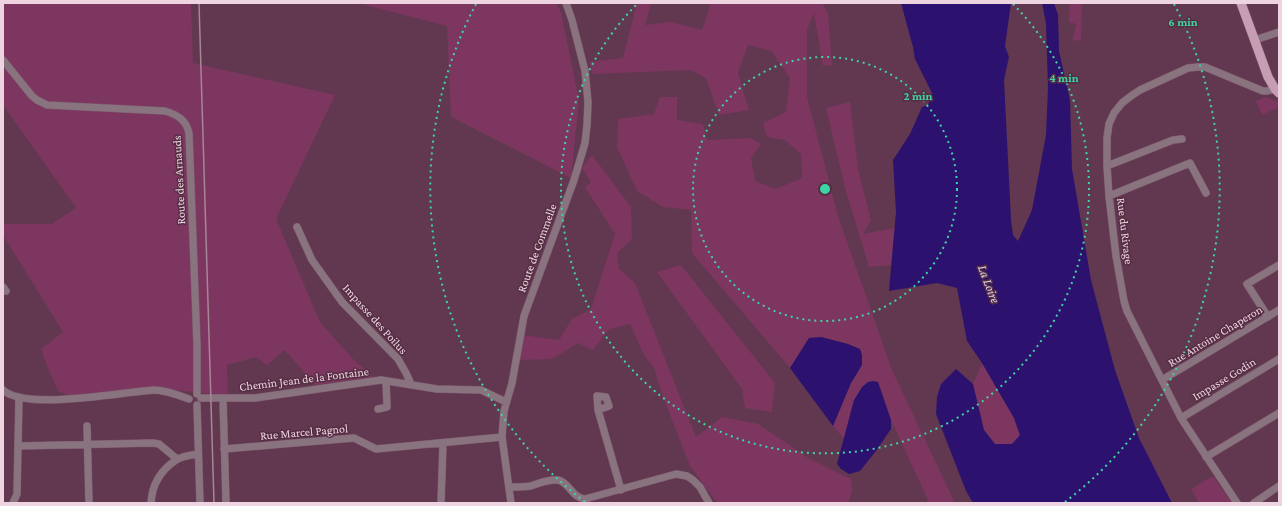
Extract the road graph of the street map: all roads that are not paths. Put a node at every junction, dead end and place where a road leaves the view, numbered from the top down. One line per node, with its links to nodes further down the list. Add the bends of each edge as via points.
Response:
1 (566, 3): 24 (street, Route de Commelle, via 577,38 587,86 588,117 585,143 524,316 512,384)
2 (1241, 3): 4 (main road)
3 (1279, 32): 4 (street)
4 (1255, 40): 6 (main road, via 1268,77)
5 (3, 60): 20 (street, Route des Arnauds, via 32,96 47,105 174,113 184,121 189,133)
6 (1277, 91): 8 (street, Rue du Rivage, via 1263,91 1205,67 1188,68 1140,90 1122,103 1109,124)
7 (1182, 139): 8 (street, via 1173,140)
8 (1107, 166): 10 (street, Rue du Rivage)
9 (1206, 193): 10 (street, via 1190,163)
10 (1109, 196): 16 (street, Rue du Rivage, via 1125,305)
11 (297, 227): 18 (street, Impasse des Poilus, via 312,260 342,302 398,359)
12 (1279, 265): 14 (street, via 1247,284)
13 (1279, 310): 14 (street, Rue Antoine Chaperon)
14 (1268, 317): 16 (street, Rue Antoine Chaperon)
15 (1279, 359): 29 (street, Impasse Godin)
16 (1162, 380): 29 (street, Rue du Rivage)
17 (386, 381): 18 (street, Chemin Jean de la Fontaine); 23 (street, Chemin Jean de la Fontaine, via 255,398); 26 (street, Chemin Jean de la Fontaine, via 387,407)
18 (411, 384): 24 (street, Chemin Jean de la Fontaine, via 437,389 481,390)
19 (3, 390): 21 (street, via 7,394)
20 (199, 396): 22 (street, via 192,395); 23 (street, Chemin Jean de la Fontaine); 25 (street, via 200,403)
21 (19, 397): 22 (street, via 49,400 155,390); 34 (street)
22 (189, 399): 25 (street, via 191,404)
23 (222, 399): 35 (street)
24 (506, 402): 31 (street, Route de Commelle)
25 (197, 405): 36 (street)
26 (378, 409)
27 (598, 410): 41 (street)
28 (1279, 413): 37 (street)
29 (1181, 418): 37 (street, Rue du Rivage)
30 (86, 426): 33 (street)
31 (502, 437): 32 (street, Rue Marcel Pagnol); 40 (street, Route de Commelle)
32 (443, 443): 35 (street, Rue Marcel Pagnol, via 376,449 354,438); 47 (street)
33 (87, 444): 34 (street); 38 (street, via 156,443); 43 (street)
34 (18, 446): 42 (street, via 17,494)
35 (224, 449): 46 (street)
36 (198, 454): 38 (street); 45 (street)
37 (1206, 457): 50 (street, Rue du Rivage)
38 (177, 459): 44 (street, via 159,476)
39 (1279, 486): 51 (street)
40 (509, 487): 41 (street, via 558,480 575,496 585,499); 48 (street, Route de Commelle)
41 (621, 490): 49 (street, via 676,474 687,476 700,487)
42 (13, 503)
43 (89, 503)
44 (151, 503)
45 (200, 503)
46 (226, 503)
47 (441, 503)
48 (511, 503)
49 (709, 503)
50 (1237, 503)
51 (1254, 503)

